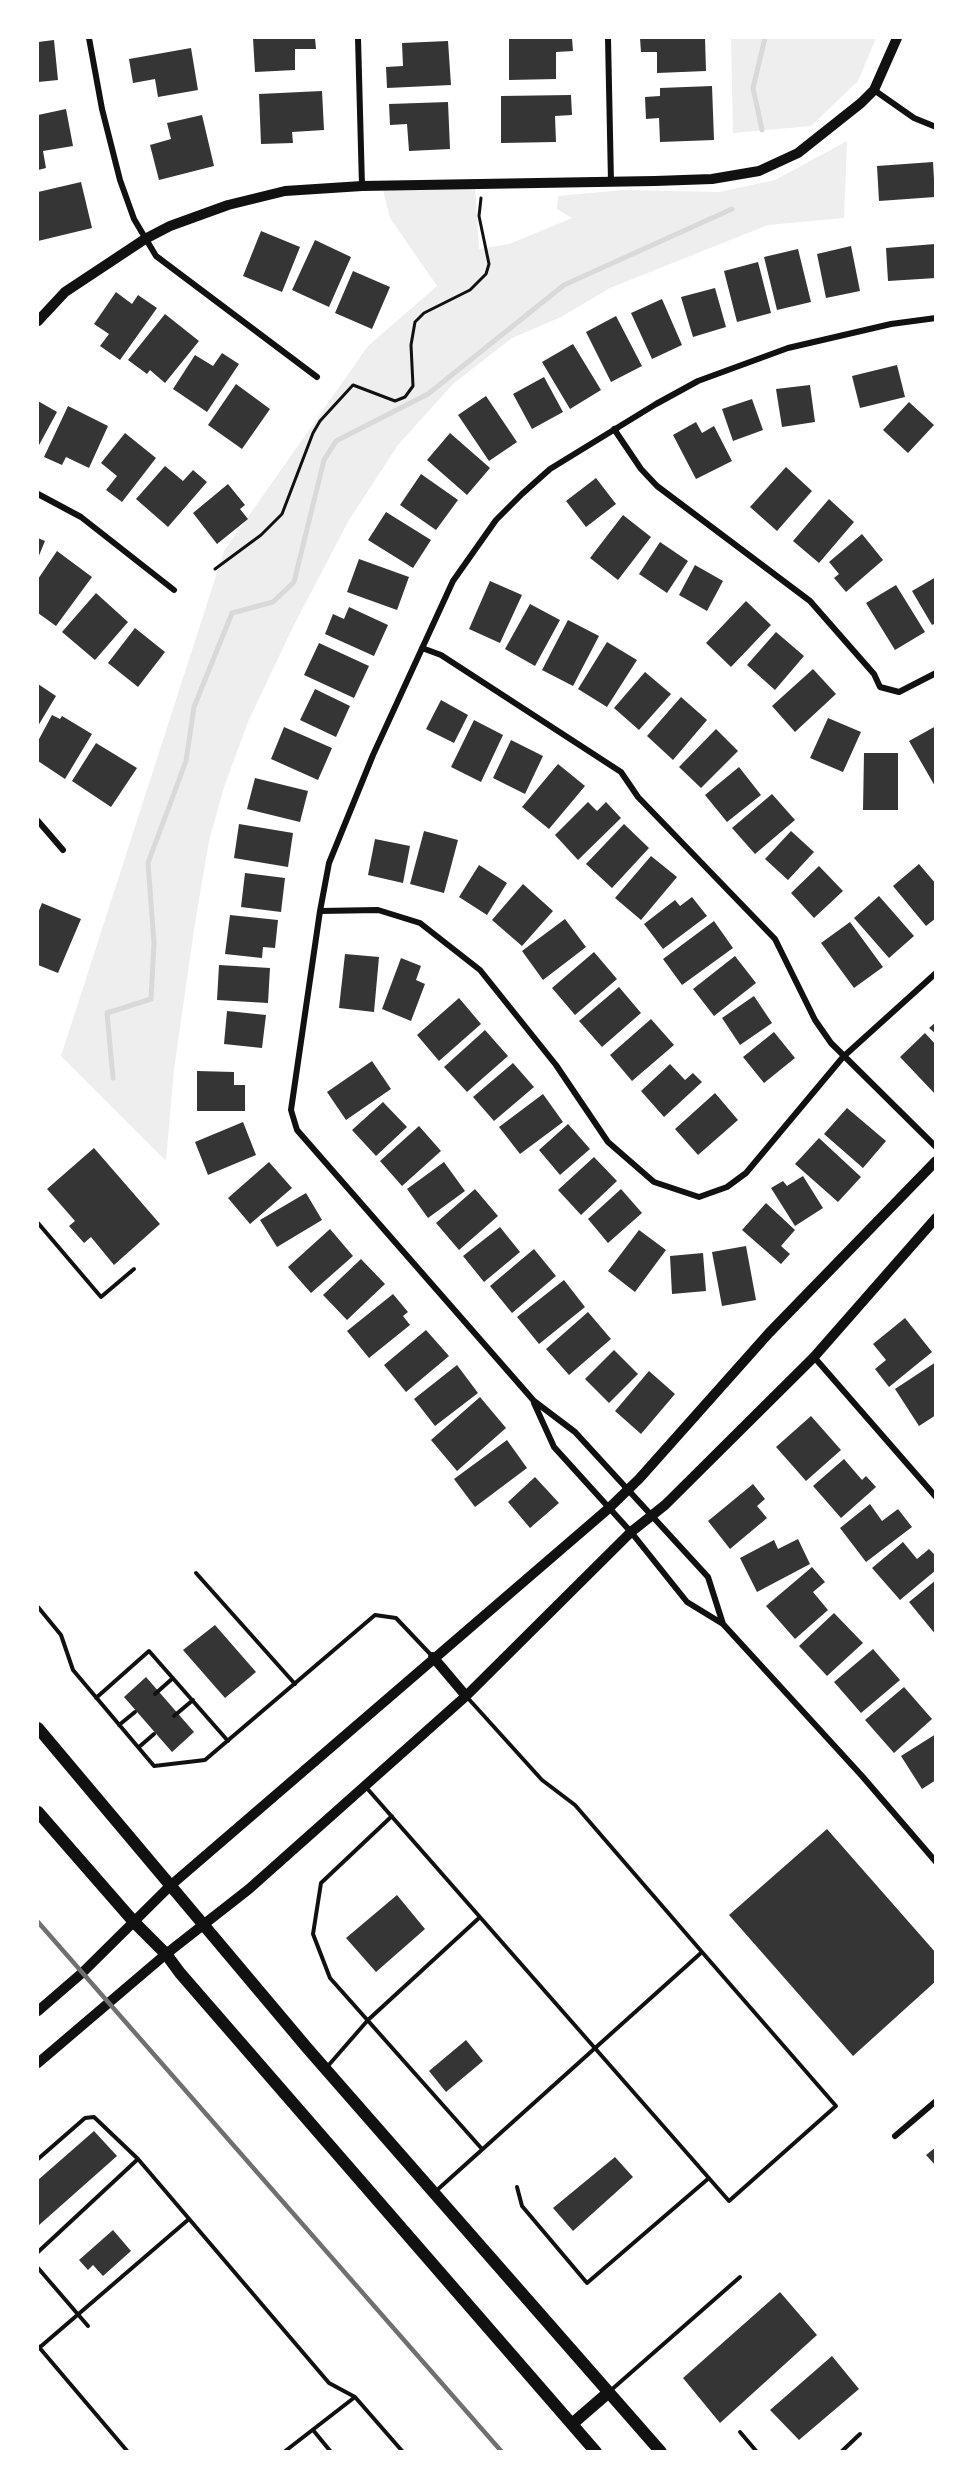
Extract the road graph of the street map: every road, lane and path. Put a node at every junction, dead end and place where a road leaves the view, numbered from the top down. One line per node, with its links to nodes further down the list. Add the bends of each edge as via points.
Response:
1 (89, 38): 10 (street, via 120,180)
2 (358, 38): 9 (street)
3 (608, 38): 7 (street)
4 (897, 38): 5 (main road)
5 (874, 90): 6 (street, via 914,118); 7 (main road, via 798,153 759,171 712,179)
6 (936, 127)
7 (611, 182): 8 (main road)
8 (480, 184): 9 (main road); 16 (path, via 480,224 489,264 486,274 470,290 424,313 415,322 411,345 413,386 405,397 395,400 353,385 313,433 282,514)
9 (362, 186): 10 (main road, via 285,190 196,216)
10 (145, 239): 12 (main road, via 65,292); 13 (street, via 162,262)
11 (936, 318): 14 (street, via 891,324 741,363 698,381)
12 (38, 321)
13 (317, 377)
14 (614, 429): 18 (street, via 550,469 496,520 453,581); 19 (street, via 640,469 657,486 810,601 874,674 880,687 899,692)
15 (38, 494): 17 (street, via 81,518)
16 (215, 569)
17 (174, 590)
18 (422, 648): 22 (street, via 328,862); 24 (street, via 441,655 621,772 638,797 776,939 821,1030)
19 (936, 673)
20 (38, 821): 21 (street)
21 (63, 850)
22 (320, 910): 24 (street, via 378,910 420,923 480,970 556,1065 608,1142 654,1182 699,1197 727,1187 746,1173); 31 (street, via 292,1120)
23 (936, 973): 24 (street)
24 (843, 1058): 25 (street)
25 (936, 1147)
26 (936, 1161): 32 (main road, via 769,1333)
27 (936, 1218): 30 (main road)
28 (38, 1223): 29 (lane, via 101,1298)
29 (134, 1269)
30 (814, 1357): 33 (street); 35 (main road)
31 (534, 1401): 32 (street, via 575,1432); 34 (street, via 554,1447)
32 (627, 1491): 34 (main road); 35 (street)
33 (936, 1497)
34 (608, 1509): 36 (street); 40 (main road)
35 (651, 1516): 36 (main road); 39 (street, via 708,1578)
36 (631, 1532): 39 (street, via 687,1602); 44 (main road)
37 (196, 1573): 42 (lane)
38 (38, 1607): 45 (lane, via 61,1635 73,1670)
39 (723, 1624): 57 (street)
40 (433, 1658): 42 (lane, via 396,1618 375,1615); 44 (main road); 58 (main road)
41 (173, 1678): 43 (lane); 45 (lane, via 149,1651); 46 (lane)
42 (295, 1684): 52 (lane)
43 (155, 1694)
44 (466, 1696): 54 (main road); 62 (lane, via 542,1780 575,1805)
45 (96, 1698): 49 (lane)
46 (193, 1700): 48 (lane); 52 (lane)
47 (135, 1712): 49 (lane)
48 (174, 1716)
49 (119, 1725): 53 (lane)
50 (38, 1728): 58 (main road)
51 (154, 1734): 53 (lane)
52 (228, 1741): 53 (lane, via 205,1760 154,1766)
53 (138, 1748)
54 (365, 1785): 56 (lane); 61 (main road)
55 (38, 1812): 60 (main road)
56 (392, 1816): 59 (lane); 65 (lane, via 321,1883 313,1934 330,1978)
57 (936, 1862)
58 (170, 1886): 60 (main road); 61 (main road)
59 (479, 1918): 65 (lane); 66 (lane)
60 (134, 1922): 63 (main road); 64 (main road)
61 (203, 1925): 63 (main road); 68 (main road)
62 (702, 1952): 66 (lane); 74 (lane, via 836,2106 729,2201)
63 (166, 1954): 67 (main road); 86 (main road)
64 (38, 2011)
65 (368, 2020): 68 (lane); 71 (lane)
66 (593, 2049): 71 (lane); 74 (lane)
67 (38, 2063)
68 (327, 2068): 76 (main road)
69 (936, 2101): 70 (street)
70 (895, 2136)
71 (482, 2149): 76 (lane)
72 (38, 2159): 73 (lane, via 85,2118 94,2117)
73 (138, 2159): 77 (lane); 78 (lane)
74 (708, 2178): 75 (lane, via 587,2283 522,2206)
75 (517, 2187)
76 (435, 2191): 84 (main road)
77 (189, 2219): 81 (lane); 85 (lane, via 329,2383)
78 (38, 2252)
79 (38, 2268): 81 (lane)
80 (740, 2277): 84 (lane)
81 (78, 2315): 82 (lane); 83 (lane)
82 (88, 2326)
83 (38, 2347): 90 (lane)
84 (609, 2392): 86 (main road); 95 (main road)
85 (356, 2397): 87 (lane); 93 (lane)
86 (572, 2424): 94 (main road)
87 (313, 2430): 91 (lane); 92 (lane)
88 (740, 2432): 96 (lane)
89 (860, 2434): 97 (lane)
90 (128, 2451)
91 (284, 2451)
92 (331, 2451)
93 (403, 2451)
94 (596, 2451)
95 (661, 2451)
96 (757, 2451)
97 (842, 2451)

